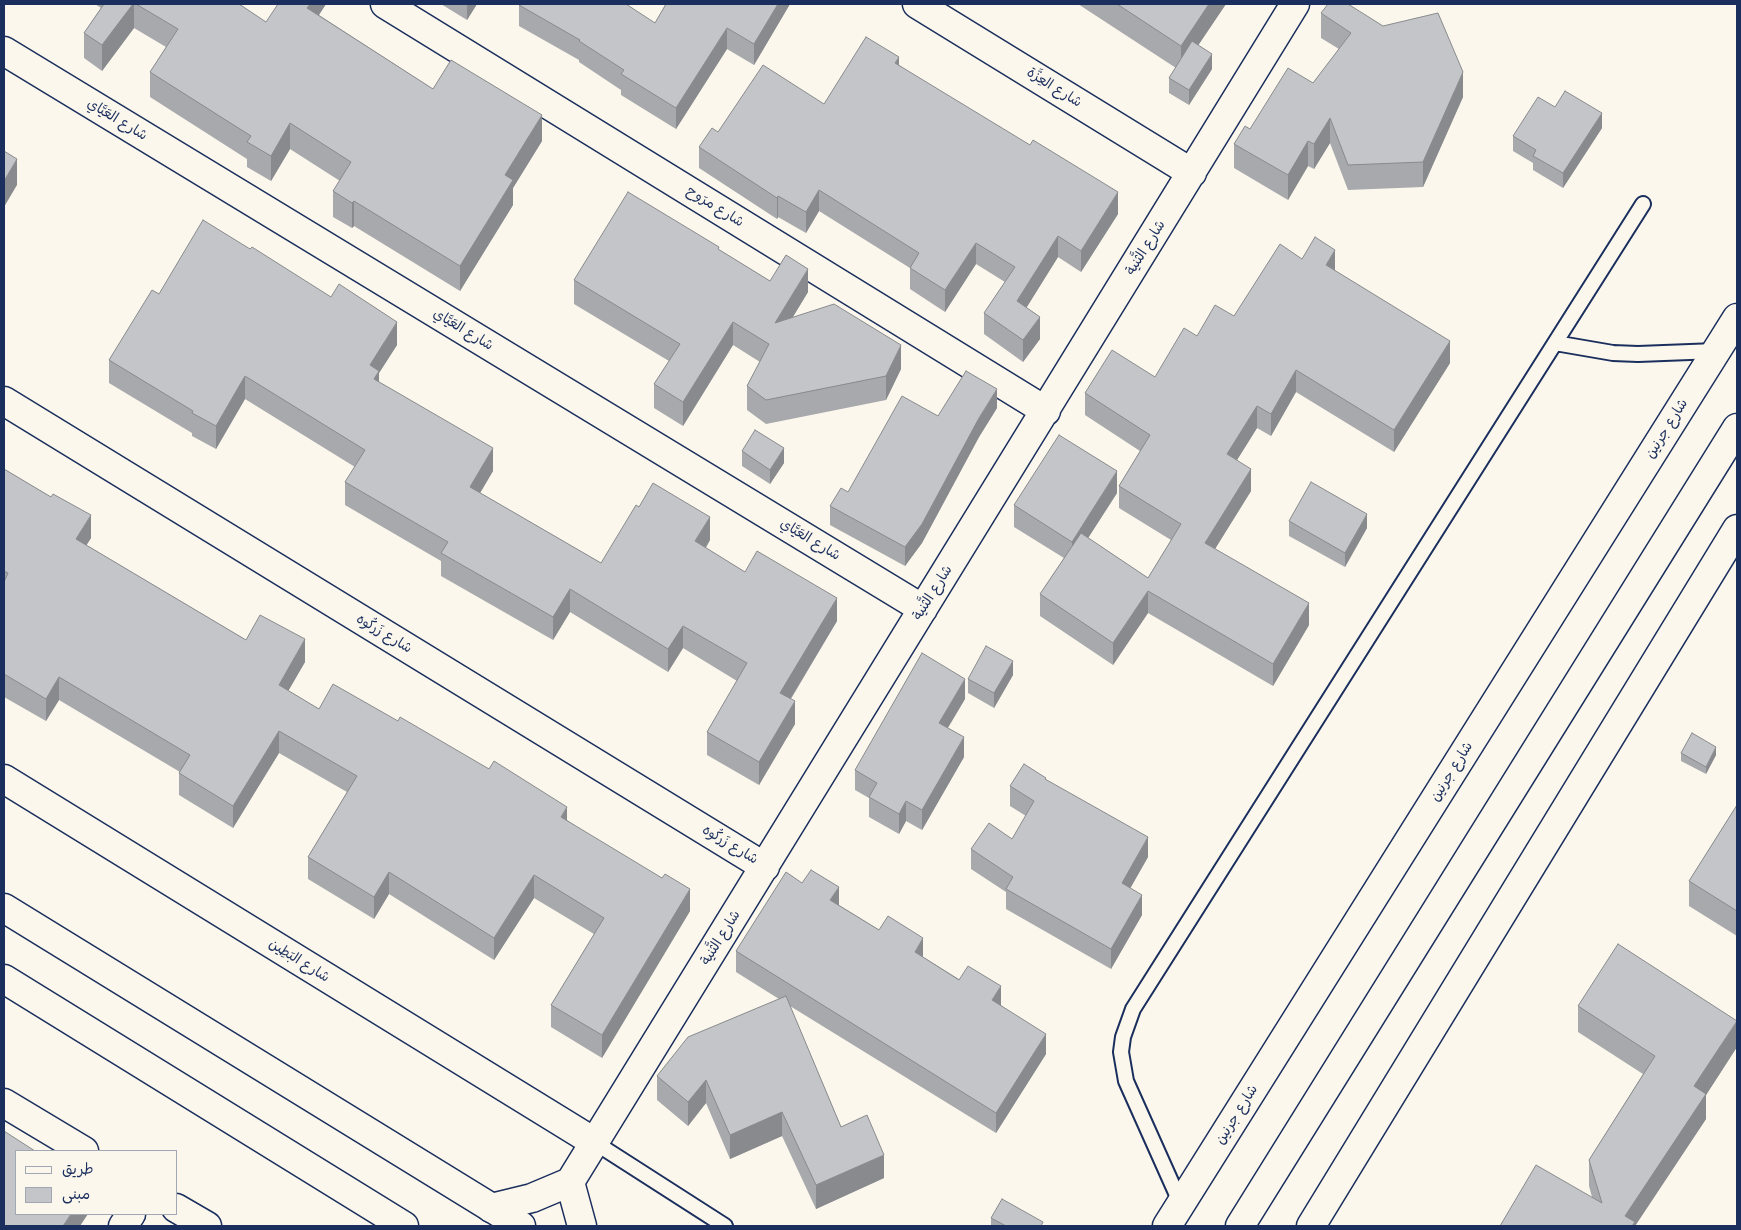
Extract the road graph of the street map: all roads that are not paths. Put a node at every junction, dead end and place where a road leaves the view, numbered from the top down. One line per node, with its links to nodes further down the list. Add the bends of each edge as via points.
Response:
1 (385, 4): 11 (street, شارع مرَوح)
2 (917, 4): 5 (street, شارع العِزَّة)
3 (1295, 4): 5 (street, شارع الثَّنية)
4 (4, 51): 14 (street, شارع العَيَّاي)
5 (1192, 173): 11 (street, شارع الثَّنية)
6 (1643, 204): 8 (lane)
7 (1737, 318): 9 (street, شارع جرنين)
8 (1555, 343): 9 (lane, via 1613,353); 26 (lane, via 1133,1009 1123,1037 1126,1081)
9 (1716, 351): 26 (street, شارع جرنين)
10 (4, 401): 16 (street, شارع زَركُوه)
11 (1046, 411): 14 (street, شارع الثَّنية)
12 (1737, 428): 33 (street)
13 (1737, 529): 34 (street)
14 (923, 609): 16 (street, شارع الثَّنية)
15 (4, 779): 20 (street, شارع البَطِين)
16 (765, 867): 20 (street, شارع الثَّنية)
17 (4, 908): 23 (street)
18 (4, 979): 29 (street)
19 (4, 1103): 21 (street)
20 (594, 1142): 22 (street, شارع الثَّنية); 32 (lane)
21 (82, 1150)
22 (570, 1182): 23 (street, via 532,1198); 31 (street)
23 (491, 1208): 30 (street)
24 (178, 1209): 28 (street)
25 (130, 1215): 27 (street)
26 (1174, 1215)
27 (123, 1226)
28 (207, 1226)
29 (404, 1226)
30 (521, 1226)
31 (582, 1226)
32 (725, 1226)
33 (1240, 1226)
34 (1311, 1226)

